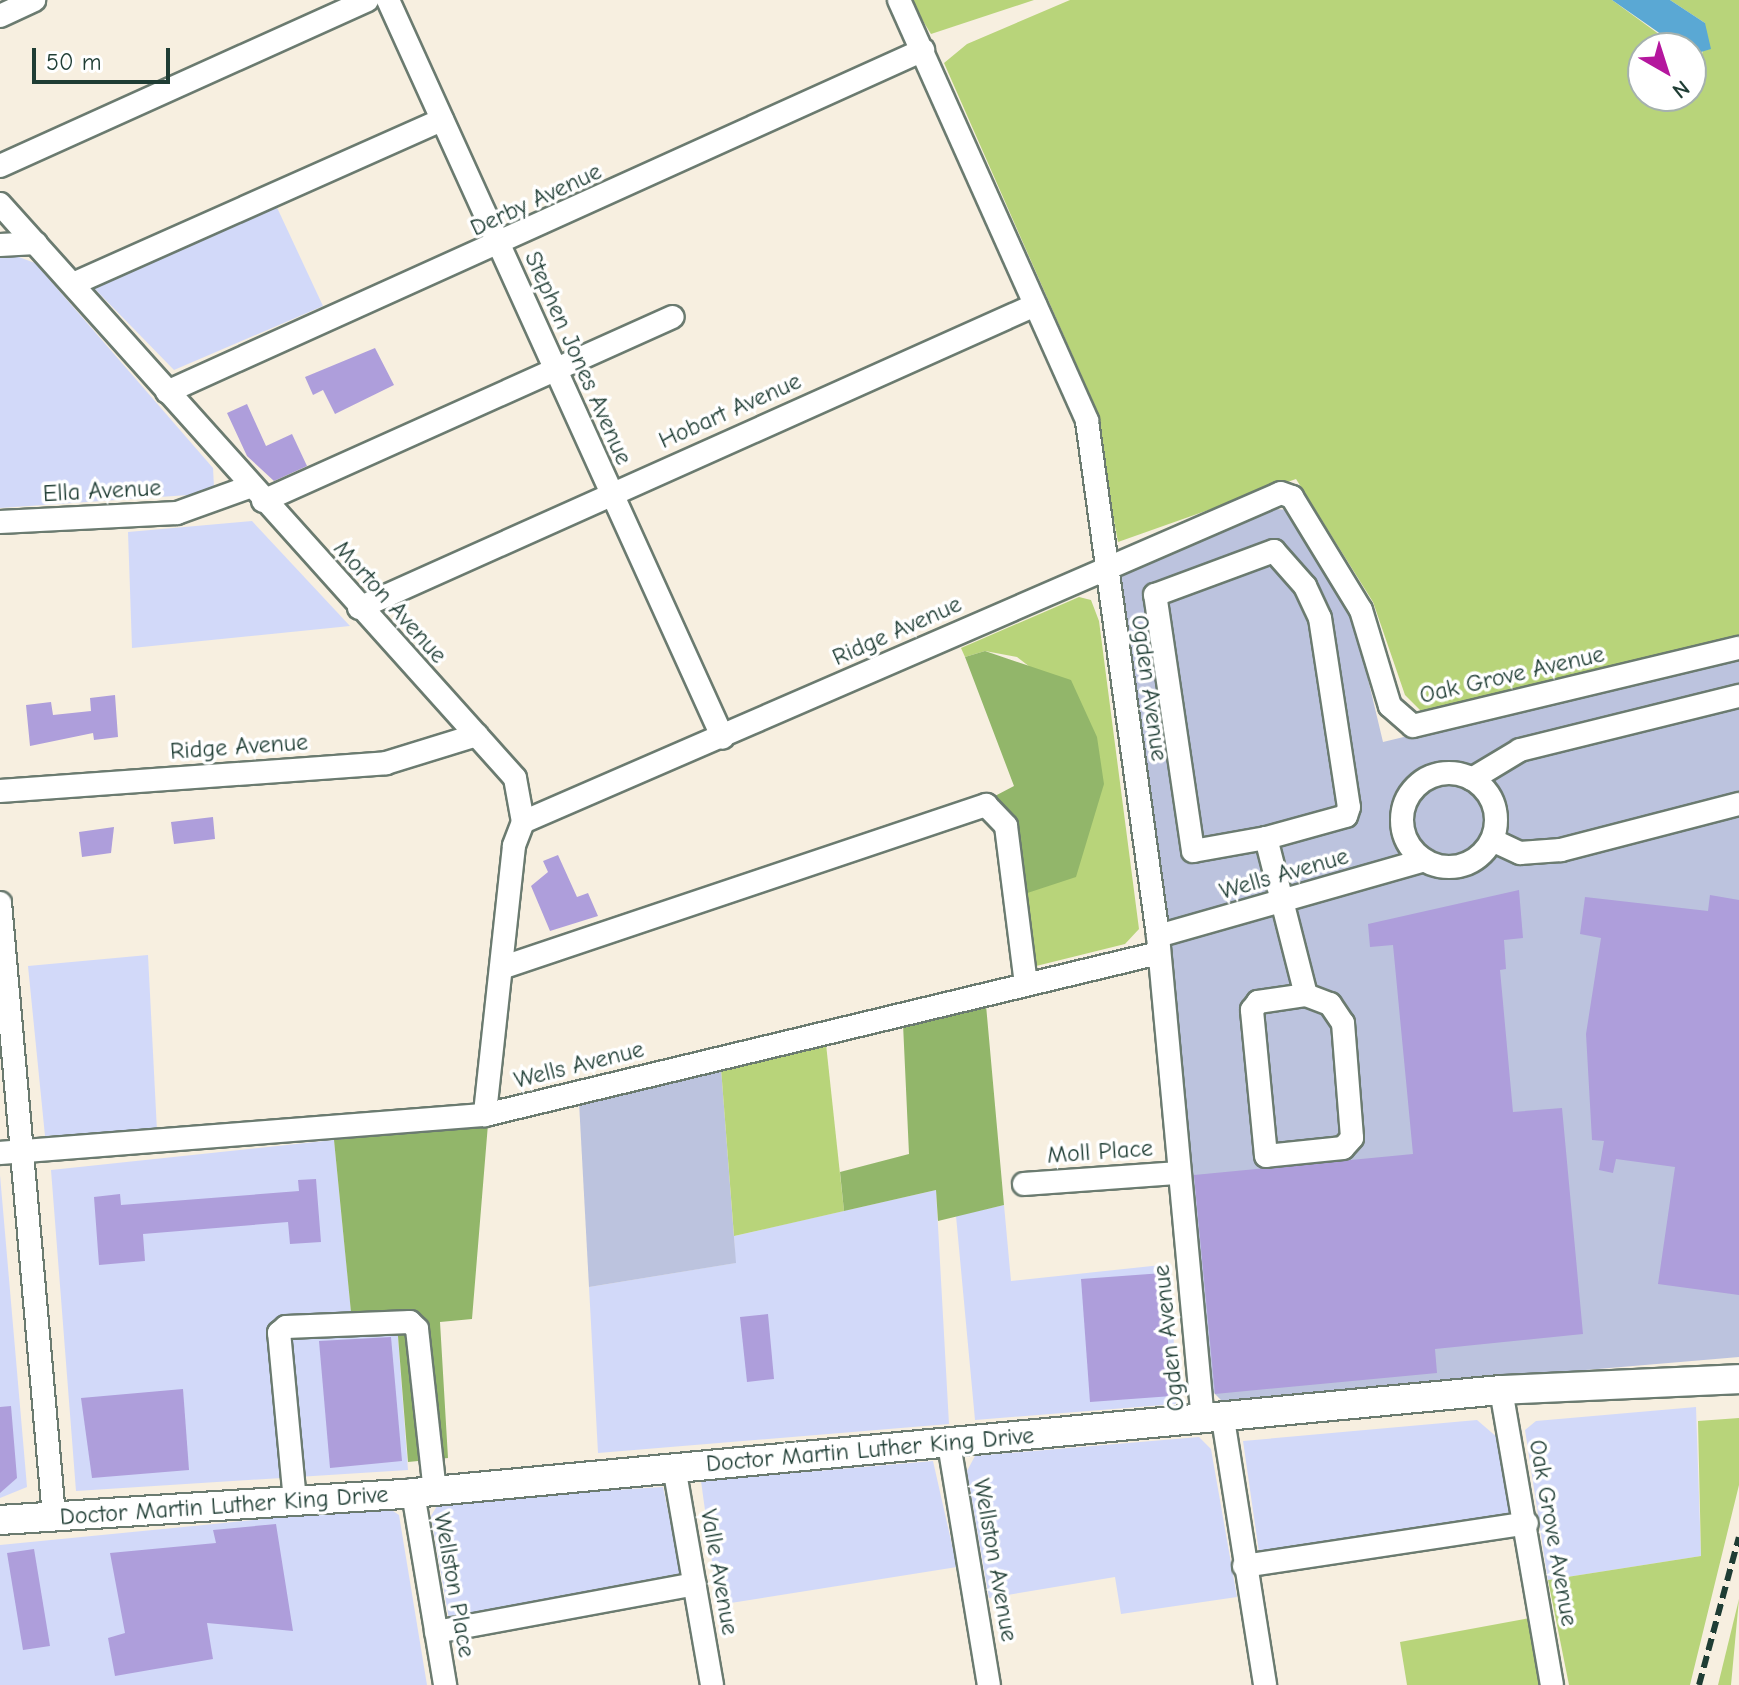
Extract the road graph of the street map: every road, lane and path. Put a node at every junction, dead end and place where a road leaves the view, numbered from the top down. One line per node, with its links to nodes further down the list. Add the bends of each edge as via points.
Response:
1 (34, 0): 5 (street)
2 (367, 0): 8 (street)
3 (388, 0): 7 (street, Stephen Jones Avenue)
4 (899, 0): 6 (street, Ogden Avenue)
5 (0, 16)
6 (923, 50): 12 (street, Derby Avenue); 14 (street, Ogden Avenue)
7 (442, 120): 12 (street, Stephen Jones Avenue); 13 (street)
8 (0, 166)
9 (0, 204): 10 (street, Morton Avenue)
10 (36, 243): 11 (street); 13 (street, Morton Avenue)
11 (0, 245)
12 (499, 247): 16 (street, Stephen Jones Avenue); 17 (street, Derby Avenue)
13 (73, 284): 17 (street, Morton Avenue)
14 (1035, 305): 18 (street, Hobart Avenue); 22 (street, Ogden Avenue, via 1087,421)
15 (673, 317): 16 (street, Ella Avenue)
16 (555, 369): 18 (street, Stephen Jones Avenue); 19 (street, Ella Avenue)
17 (167, 392): 19 (street, Morton Avenue)
18 (610, 492): 23 (street, Hobart Avenue); 27 (street, Stephen Jones Avenue)
19 (256, 494): 21 (street, Ella Avenue, via 177,513); 23 (street, Morton Avenue)
20 (1292, 497): 22 (street, Ridge Avenue, via 1281,493); 24 (street, Oak Grove Avenue, via 1361,610 1390,706 1413,726)
21 (0, 522)
22 (1105, 566): 27 (street, Ridge Avenue); 37 (street, Ogden Avenue)
23 (359, 608): 26 (street, Morton Avenue)
24 (1739, 648)
25 (1739, 696): 28 (street, via 1520,750)
26 (477, 735): 29 (street, Ridge Avenue, via 386,763); 31 (street, Morton Avenue, via 515,778)
27 (723, 738): 31 (street, Ridge Avenue)
28 (1472, 779): 33 (street, via 1495,809); 34 (street, via 1434,775 1411,793 1405,837)
29 (0, 791)
30 (1739, 804): 33 (street, via 1561,850 1520,853)
31 (523, 822): 38 (street, Morton Avenue, via 514,846)
32 (1266, 838): 32 (street, via 1346,816 1349,807 1320,618 1305,586 1274,551 1155,595 1193,851); 36 (street)
33 (1492, 840): 34 (street, via 1454,867)
34 (1424, 860): 36 (street, Wells Avenue)
35 (0, 903): 39 (street)
36 (1278, 904): 37 (street, Wells Avenue); 41 (street)
37 (1159, 944): 40 (street, Wells Avenue); 45 (street, Ogden Avenue)
38 (501, 968): 40 (street, via 986,805 1006,826); 42 (street, Morton Avenue)
39 (4, 976): 43 (street)
40 (1026, 984): 42 (street, Wells Avenue)
41 (1306, 995): 41 (street, via 1258,1002 1252,1010 1266,1156 1350,1145 1343,1023 1330,1004)
42 (485, 1115): 43 (street, Wells Avenue)
43 (24, 1150): 44 (street, Wells Avenue); 54 (street)
44 (0, 1153)
45 (1179, 1173): 46 (street, Moll Place); 49 (street, Ogden Avenue)
46 (1024, 1184)
47 (1739, 1379): 48 (main road, Doctor Martin Luther King Drive)
48 (1501, 1390): 49 (main road, Doctor Martin Luther King Drive); 56 (street, Oak Grove Avenue)
49 (1213, 1420): 50 (main road, Doctor Martin Luther King Drive); 57 (street, Ogden Avenue)
50 (949, 1444): 51 (main road, Doctor Martin Luther King Drive); 62 (street, Wellston Avenue)
51 (674, 1467): 52 (main road, Doctor Martin Luther King Drive); 58 (street, Valle Avenue)
52 (424, 1492): 53 (main road, Doctor Martin Luther King Drive); 53 (street, Wellston Place, via 423,1381 410,1322 286,1327 279,1333); 59 (street, Wellston Place)
53 (295, 1501): 54 (main road, Doctor Martin Luther King Drive)
54 (54, 1516): 55 (main road, Doctor Martin Luther King Drive)
55 (0, 1520)
56 (1527, 1523): 57 (street); 64 (street, Oak Grove Avenue)
57 (1244, 1566): 63 (street, Ogden Avenue)
58 (695, 1584): 59 (street); 61 (street, Valle Avenue)
59 (436, 1632): 60 (street, Wellston Place)
60 (445, 1685)
61 (712, 1685)
62 (989, 1685)
63 (1265, 1685)
64 (1552, 1685)

